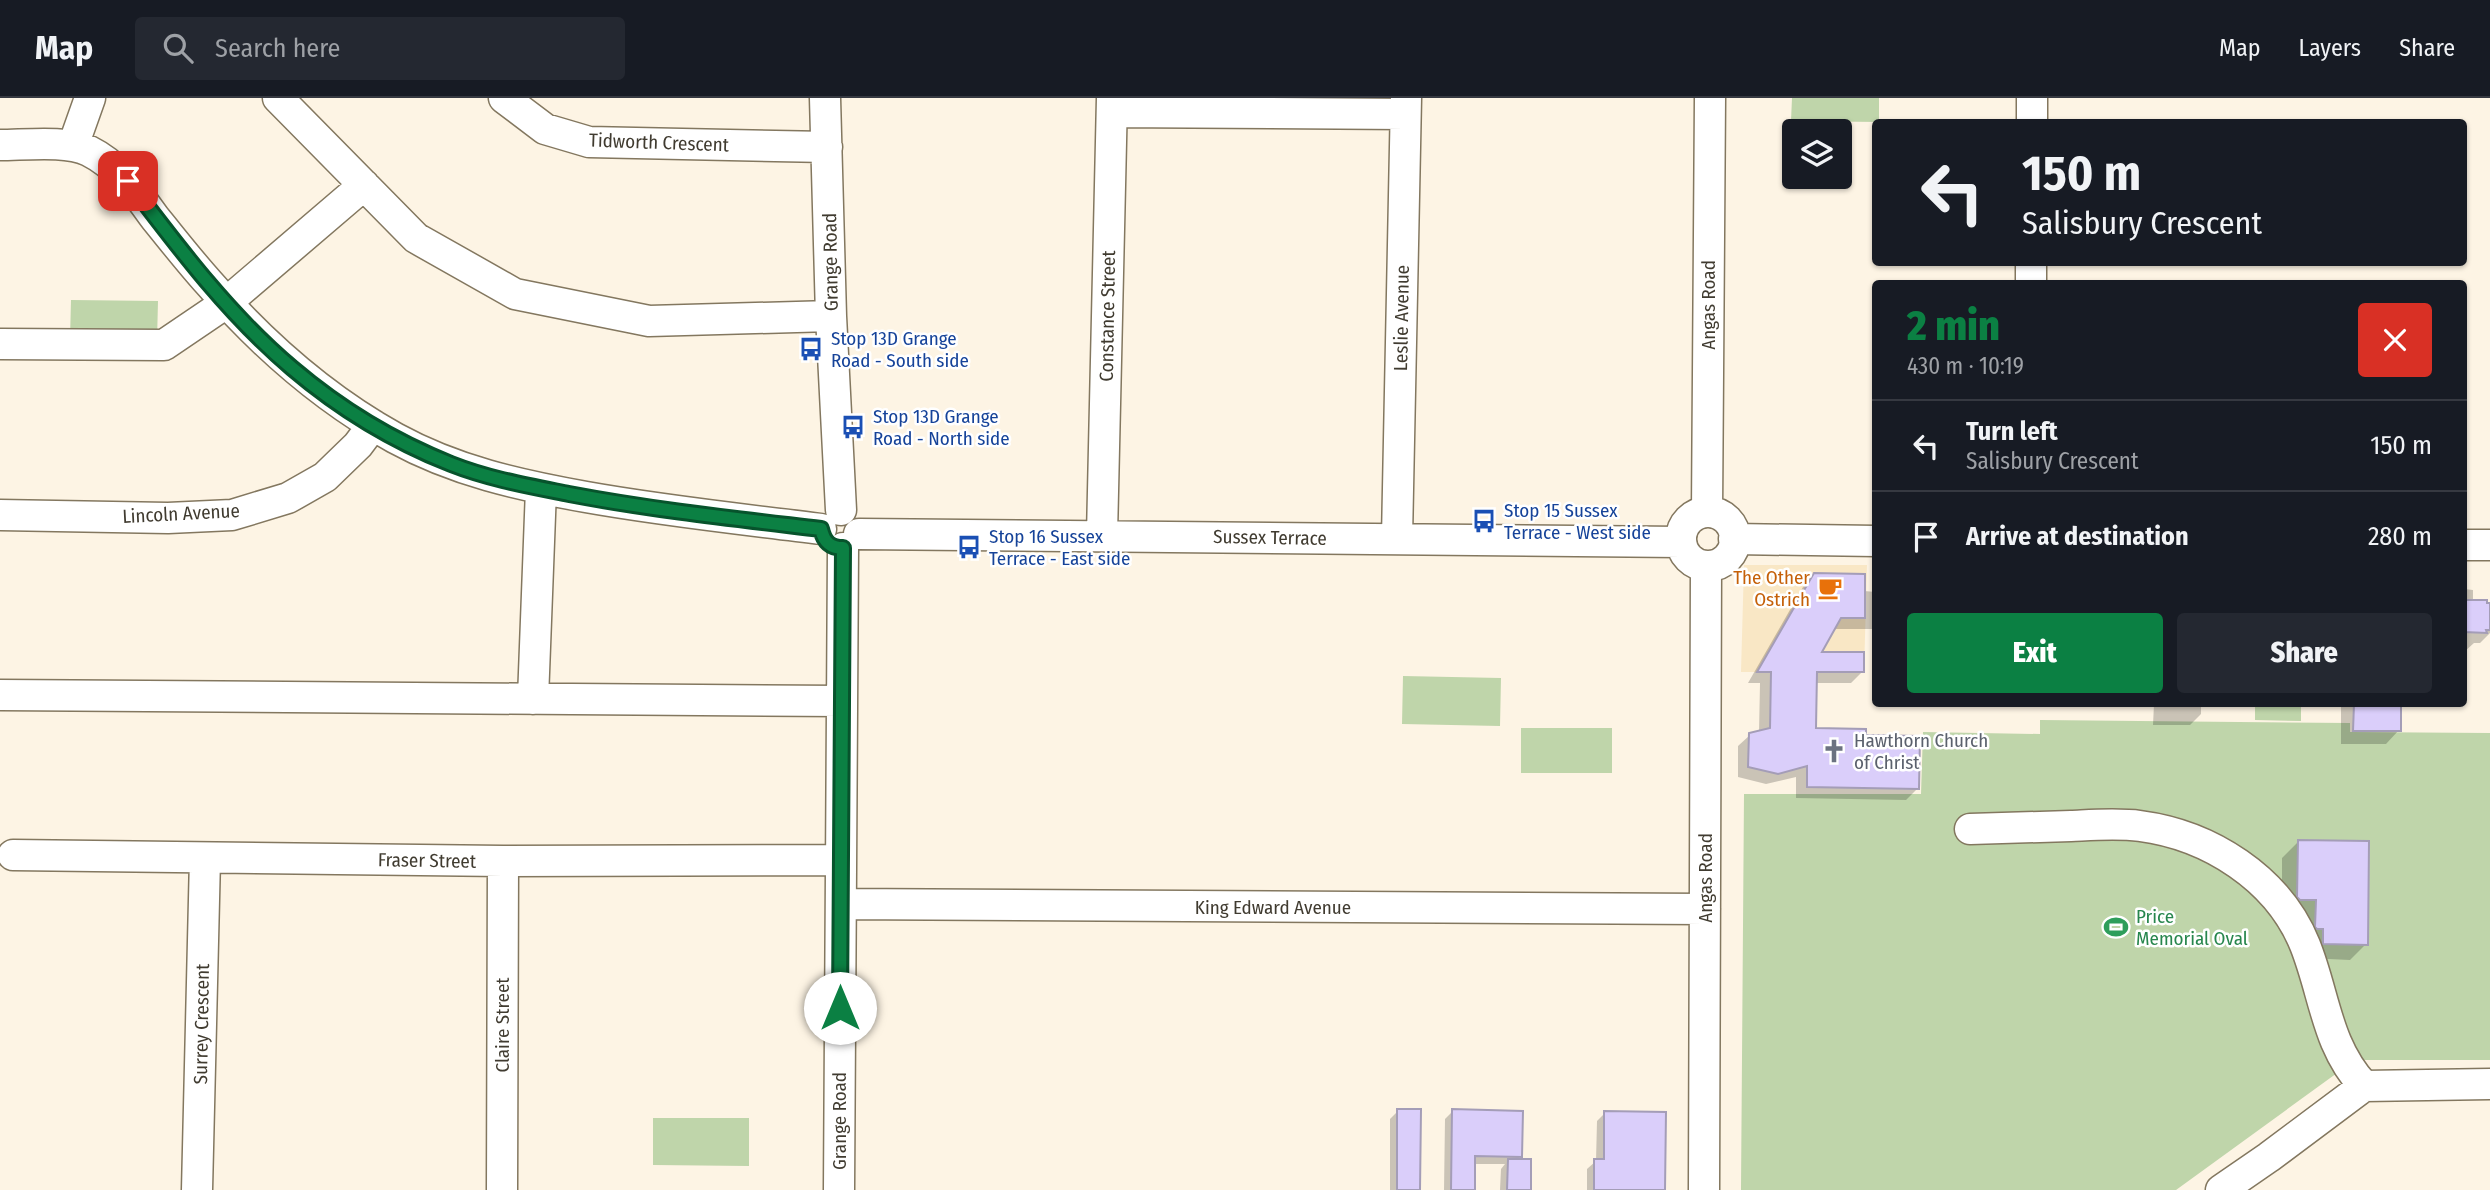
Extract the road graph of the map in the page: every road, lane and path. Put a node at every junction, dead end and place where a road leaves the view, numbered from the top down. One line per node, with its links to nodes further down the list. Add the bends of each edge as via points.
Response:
1 (90, 98): 11 (street)
2 (278, 98): 13 (street)
3 (504, 98): 12 (street, Tidworth Crescent, via 545,128 589,142)
4 (825, 98): 12 (street, Grange Road)
5 (1710, 98): 19 (street, Angas Road)
6 (2032, 98): 9 (street)
7 (1112, 105): 8 (street); 22 (street, Constance Street)
8 (1405, 106): 23 (street, Leslie Avenue)
9 (2032, 119)
10 (0, 145): 11 (street)
11 (64, 146): 14 (street, Sussex Terrace, via 98,156 118,170)
12 (827, 147): 15 (street, Grange Road)
13 (364, 185): 14 (street); 15 (street, via 416,238 515,294 649,321)
14 (226, 303): 16 (street, via 164,345); 17 (street, Sussex Terrace, via 292,368)
15 (831, 316): 21 (street, Grange Road)
16 (0, 344)
17 (373, 425): 18 (street, Sussex Terrace, via 453,465); 20 (street, Lincoln Avenue, via 325,477 288,498 232,515)
18 (541, 489): 21 (street, Sussex Terrace, via 663,511); 31 (street)
19 (1707, 512): 24 (street, via 1723,517); 26 (street, via 1691,518)
20 (0, 514)
21 (841, 530): 22 (street, Sussex Terrace); 32 (street, Grange Road)
22 (1102, 535): 23 (street, Sussex Terrace)
23 (1397, 538): 26 (street, Sussex Terrace)
24 (1734, 539): 25 (street); 29 (street, via 1723,561)
25 (1872, 541)
26 (1681, 542): 29 (street, via 1689,558)
27 (2467, 545): 28 (street)
28 (2490, 545)
29 (1706, 566): 39 (street, Angas Road)
30 (0, 695): 31 (street)
31 (533, 699): 32 (street)
32 (842, 701): 36 (street, Grange Road)
33 (1969, 829): 41 (street, via 2140,826 2187,837 2232,859 2266,886 2293,921 2336,1046)
34 (13, 855): 35 (street, Fraser Street)
35 (205, 858): 37 (street, Fraser Street); 42 (street, Surrey Crescent)
36 (841, 860): 37 (street, Fraser Street); 38 (street, Grange Road)
37 (503, 861): 43 (street, Claire Street)
38 (841, 904): 39 (street, King Edward Avenue); 44 (street, Grange Road)
39 (1705, 909): 45 (street, Angas Road)
40 (2490, 1083): 41 (street)
41 (2364, 1086): 46 (street)
42 (197, 1190)
43 (502, 1190)
44 (839, 1190)
45 (1704, 1190)
46 (2221, 1190)

